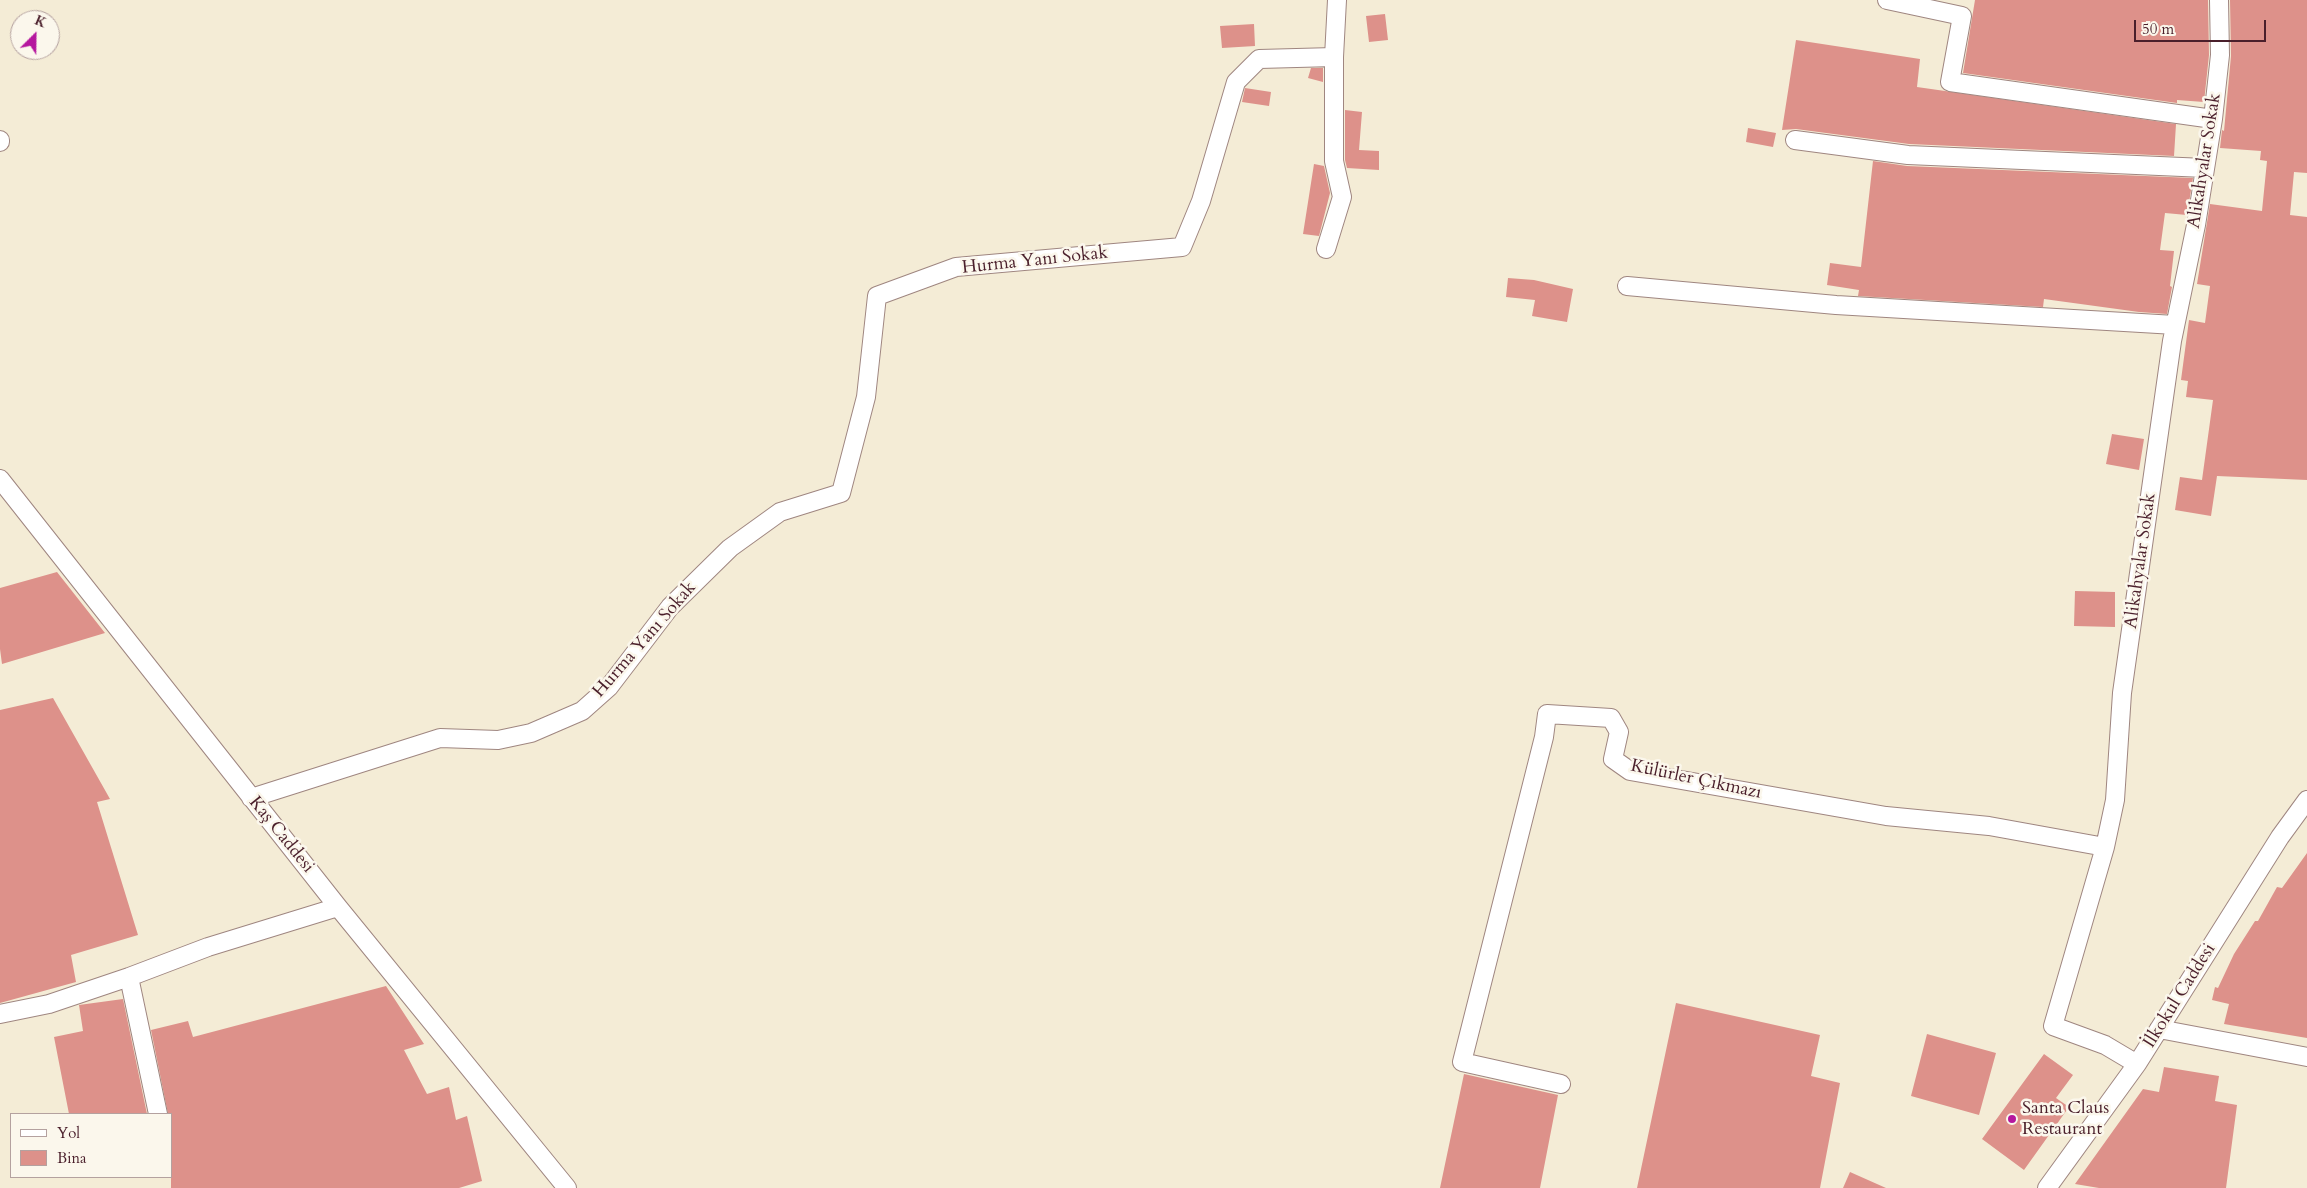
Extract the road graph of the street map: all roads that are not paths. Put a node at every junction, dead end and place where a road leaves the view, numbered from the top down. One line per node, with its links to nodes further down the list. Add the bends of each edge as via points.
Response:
1 (1337, 0): 4 (street)
2 (1887, 0): 5 (street, via 1962,16 1950,82)
3 (2219, 0): 5 (street, Alikahyalar Sokak, via 2220,55)
4 (1334, 57): 8 (street, via 1334,161 1342,198); 12 (street, Hurma Yanı Sokak, via 1259,59 1236,82 1201,201 1182,247 956,268 877,296 866,396 842,493 780,512 730,548 670,607 609,687 582,711 531,733 498,740 440,738)
5 (2213, 119): 7 (street, Alikahyalar Sokak)
6 (1795, 140): 7 (street, via 1908,155)
7 (2205, 168): 10 (street, Alikahyalar Sokak)
8 (1326, 249)
9 (1627, 286): 10 (street, via 1836,305)
10 (2175, 325): 14 (street, Alikahyalar Sokak, via 2122,693 2115,800)
11 (0, 479): 12 (street, Kaş Caddesi)
12 (251, 798): 15 (street, Kaş Caddesi)
13 (2307, 800): 18 (street, İlkokul Caddesi, via 2280,837)
14 (2105, 847): 20 (street, Alikahyalar Sokak, via 2053,1026 2105,1045); 21 (street, Külürler Çıkmazı, via 1989,826 1886,816 1630,771 1613,759 1620,732 1610,718 1547,714 1544,737 1462,1062)
15 (338, 907): 16 (street, via 208,947); 23 (street, Kaş Caddesi)
16 (129, 977): 17 (street, via 49,1004); 22 (street)
17 (0, 1014)
18 (2159, 1029): 19 (street); 20 (street, İlkokul Caddesi)
19 (2307, 1057)
20 (2137, 1064): 24 (street, İlkokul Caddesi)
21 (1561, 1084)
22 (158, 1113)
23 (567, 1188)
24 (2047, 1188)

